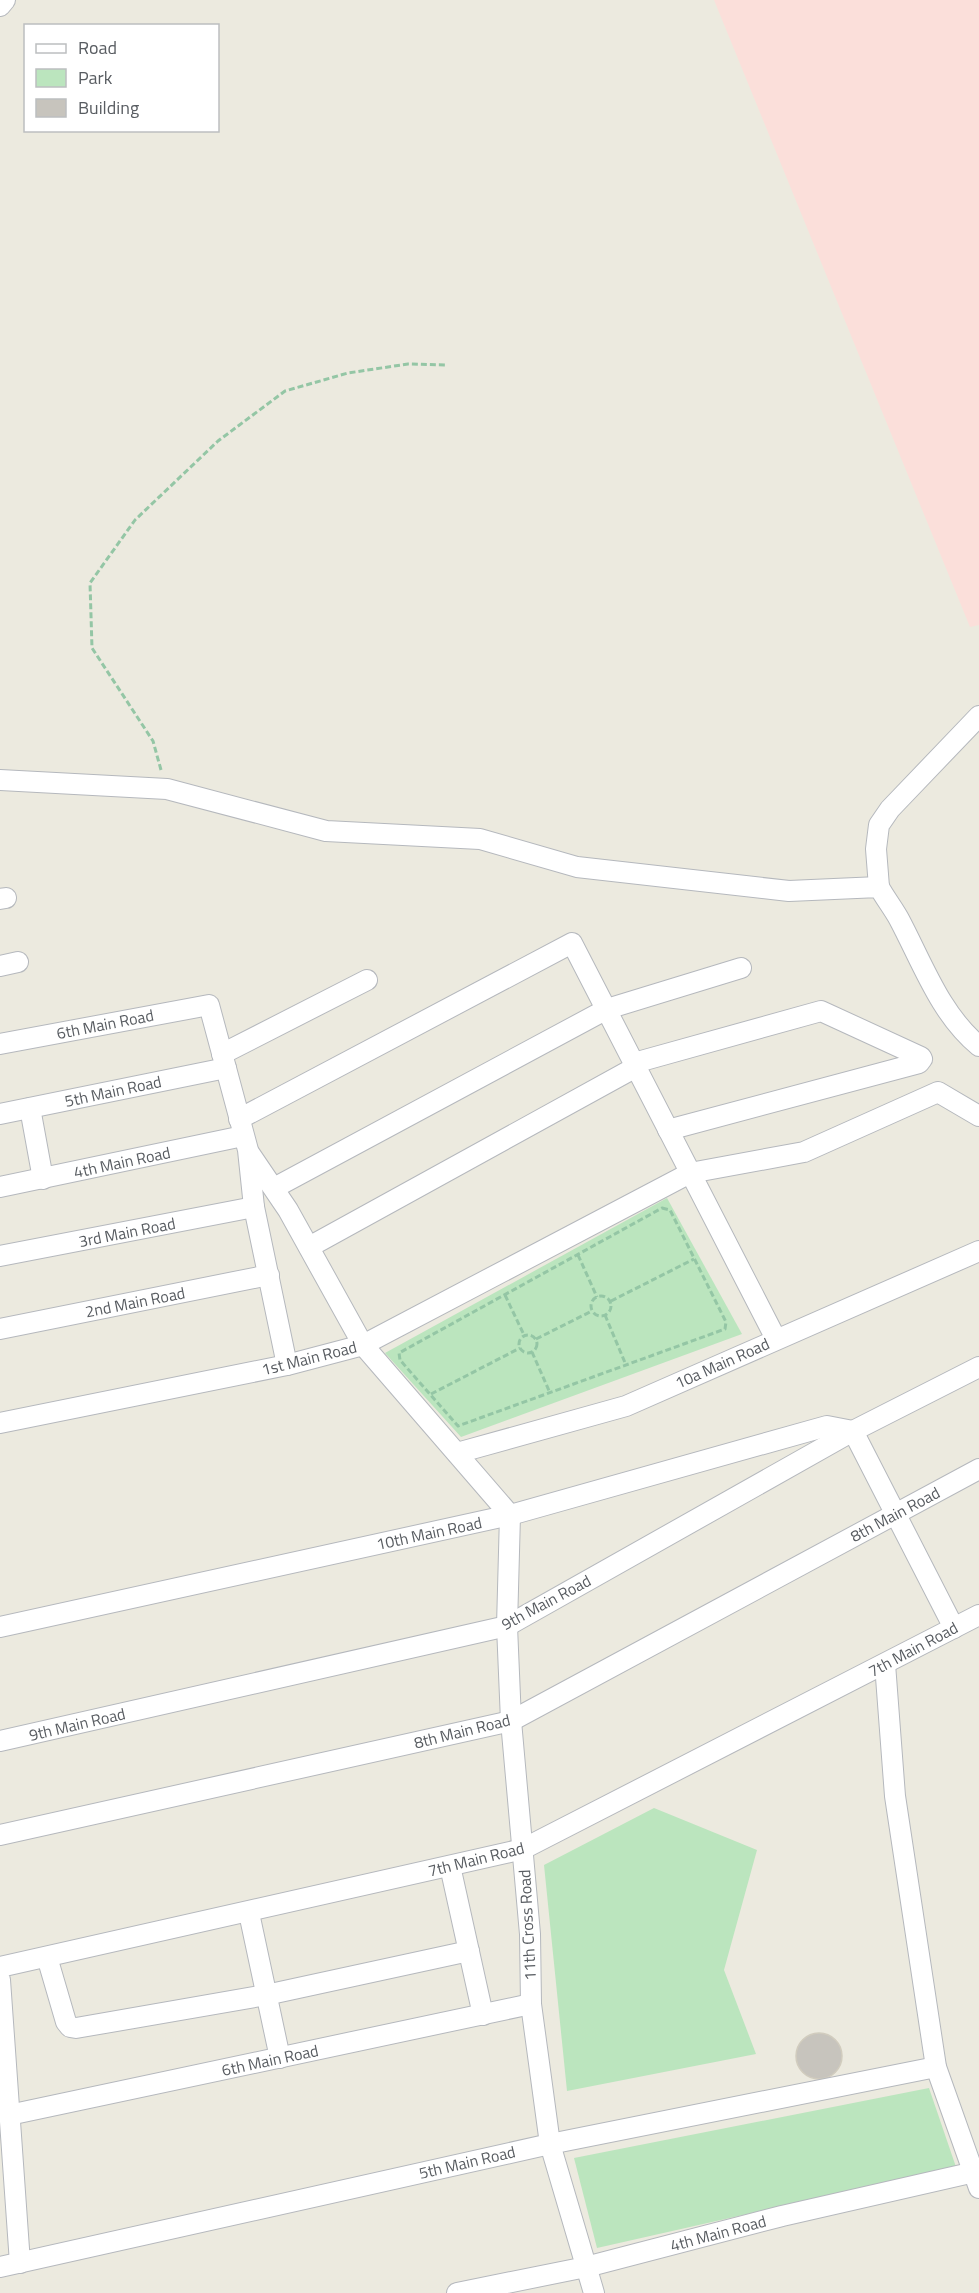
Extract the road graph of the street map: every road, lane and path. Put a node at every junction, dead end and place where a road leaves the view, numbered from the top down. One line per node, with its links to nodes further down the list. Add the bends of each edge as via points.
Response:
1 (5, 0): 2 (street)
2 (0, 6)
3 (447, 364): 6 (path, via 408,364 348,373 285,391 218,441 135,520 90,583 92,648 153,741)
4 (979, 716): 7 (street, via 890,808 879,825)
5 (0, 780): 6 (street)
6 (167, 789): 7 (street, via 326,831 480,839 577,867 789,891)
7 (879, 887): 12 (street, via 925,972 959,1026)
8 (741, 968): 10 (street)
9 (367, 980): 13 (street, 5th Main Road)
10 (607, 1009): 14 (street); 19 (street, 4th Main Road, via 572,944); 23 (street)
11 (0, 1044): 13 (street, 6th Main Road, via 209,1005)
12 (979, 1046)
13 (224, 1061): 15 (street, 5th Main Road); 19 (street)
14 (635, 1065): 18 (street); 18 (street, via 816,1011 922,1059 919,1063); 26 (street)
15 (30, 1108): 16 (street, 5th Main Road); 21 (street)
16 (0, 1114)
17 (979, 1116): 20 (street, 1st Main Road, via 938,1092 804,1152)
18 (668, 1130): 20 (street)
19 (243, 1135): 21 (street, 4th Main Road); 23 (street); 25 (street)
20 (690, 1173): 40 (street); 41 (street, 1st Main Road)
21 (43, 1179): 22 (street, 4th Main Road)
22 (0, 1187)
23 (274, 1188): 24 (street)
24 (288, 1210): 25 (street, 3rd Main Road); 26 (street)
25 (256, 1215): 29 (street, 3rd Main Road); 31 (street)
26 (309, 1247): 41 (street)
27 (979, 1251): 40 (street, 10a Main Road)
28 (578, 1255): 30 (path, via 662,1208 670,1210); 32 (path); 33 (path)
29 (0, 1256)
30 (694, 1259): 34 (path); 46 (path, via 726,1322 725,1329)
31 (269, 1275): 37 (street, 2nd Main Road); 45 (street)
32 (505, 1295): 38 (path); 44 (path)
33 (597, 1297): 34 (path); 35 (path, via 591,1303)
34 (611, 1301): 36 (path, via 611,1309)
35 (592, 1311): 36 (path, via 598,1316); 39 (path)
36 (605, 1315): 46 (path)
37 (0, 1329)
38 (524, 1335): 39 (path); 42 (path, via 519,1341)
39 (537, 1339): 43 (path)
40 (776, 1339): 53 (street, 10a Main Road, via 626,1406)
41 (363, 1345): 45 (street, 1st Main Road); 53 (street)
42 (520, 1348): 43 (path, via 525,1353); 49 (path)
43 (532, 1352): 48 (path)
44 (399, 1353)
45 (287, 1365): 50 (street, 1st Main Road)
46 (626, 1365): 48 (path)
47 (979, 1367): 52 (street, 9th Main Road)
48 (550, 1393): 51 (path)
49 (430, 1395)
50 (0, 1424)
51 (458, 1426)
52 (853, 1431): 55 (street); 56 (street, 10th Main Road, via 827,1426); 58 (street, 9th Main Road)
53 (457, 1453): 56 (street)
54 (979, 1469): 55 (street, 8th Main Road)
55 (895, 1514): 60 (street); 62 (street, 8th Main Road)
56 (510, 1515): 58 (street, 11th Cross Road); 59 (street, 10th Main Road)
57 (979, 1615): 60 (street, 7th Main Road)
58 (507, 1626): 62 (street, 11th Cross Road); 63 (street, 9th Main Road)
59 (0, 1627)
60 (954, 1628): 61 (street, 7th Main Road)
61 (885, 1664): 65 (street, 7th Main Road); 76 (street, via 895,1796)
62 (511, 1721): 64 (street, 8th Main Road); 65 (street, 11th Cross Road)
63 (0, 1741)
64 (0, 1835)
65 (523, 1849): 66 (street, 7th Main Road); 73 (street, 11th Cross Road)
66 (450, 1866): 67 (street, 7th Main Road); 68 (street)
67 (249, 1913): 69 (street, 7th Main Road); 72 (street)
68 (469, 1951): 72 (street); 74 (street)
69 (47, 1957): 70 (street, 7th Main Road); 72 (street, via 70,2027)
70 (0, 1967)
71 (0, 1980): 77 (street)
72 (267, 1995): 75 (street)
73 (531, 2004): 74 (street, 6th Main Road); 78 (street, 11th Cross Road)
74 (483, 2015): 75 (street, 6th Main Road)
75 (280, 2058): 77 (street, 6th Main Road)
76 (936, 2067): 78 (street, 5th Main Road); 79 (street)
77 (9, 2115): 80 (street)
78 (550, 2144): 80 (street, 5th Main Road); 82 (street, 11th Cross Road)
79 (977, 2177): 82 (street, 4th Main Road, via 782,2216)
80 (20, 2263): 81 (street, 5th Main Road)
81 (0, 2267)
82 (586, 2267): 83 (street, 4th Main Road); 84 (street, 11th Cross Road)
83 (457, 2293)
84 (594, 2293)

